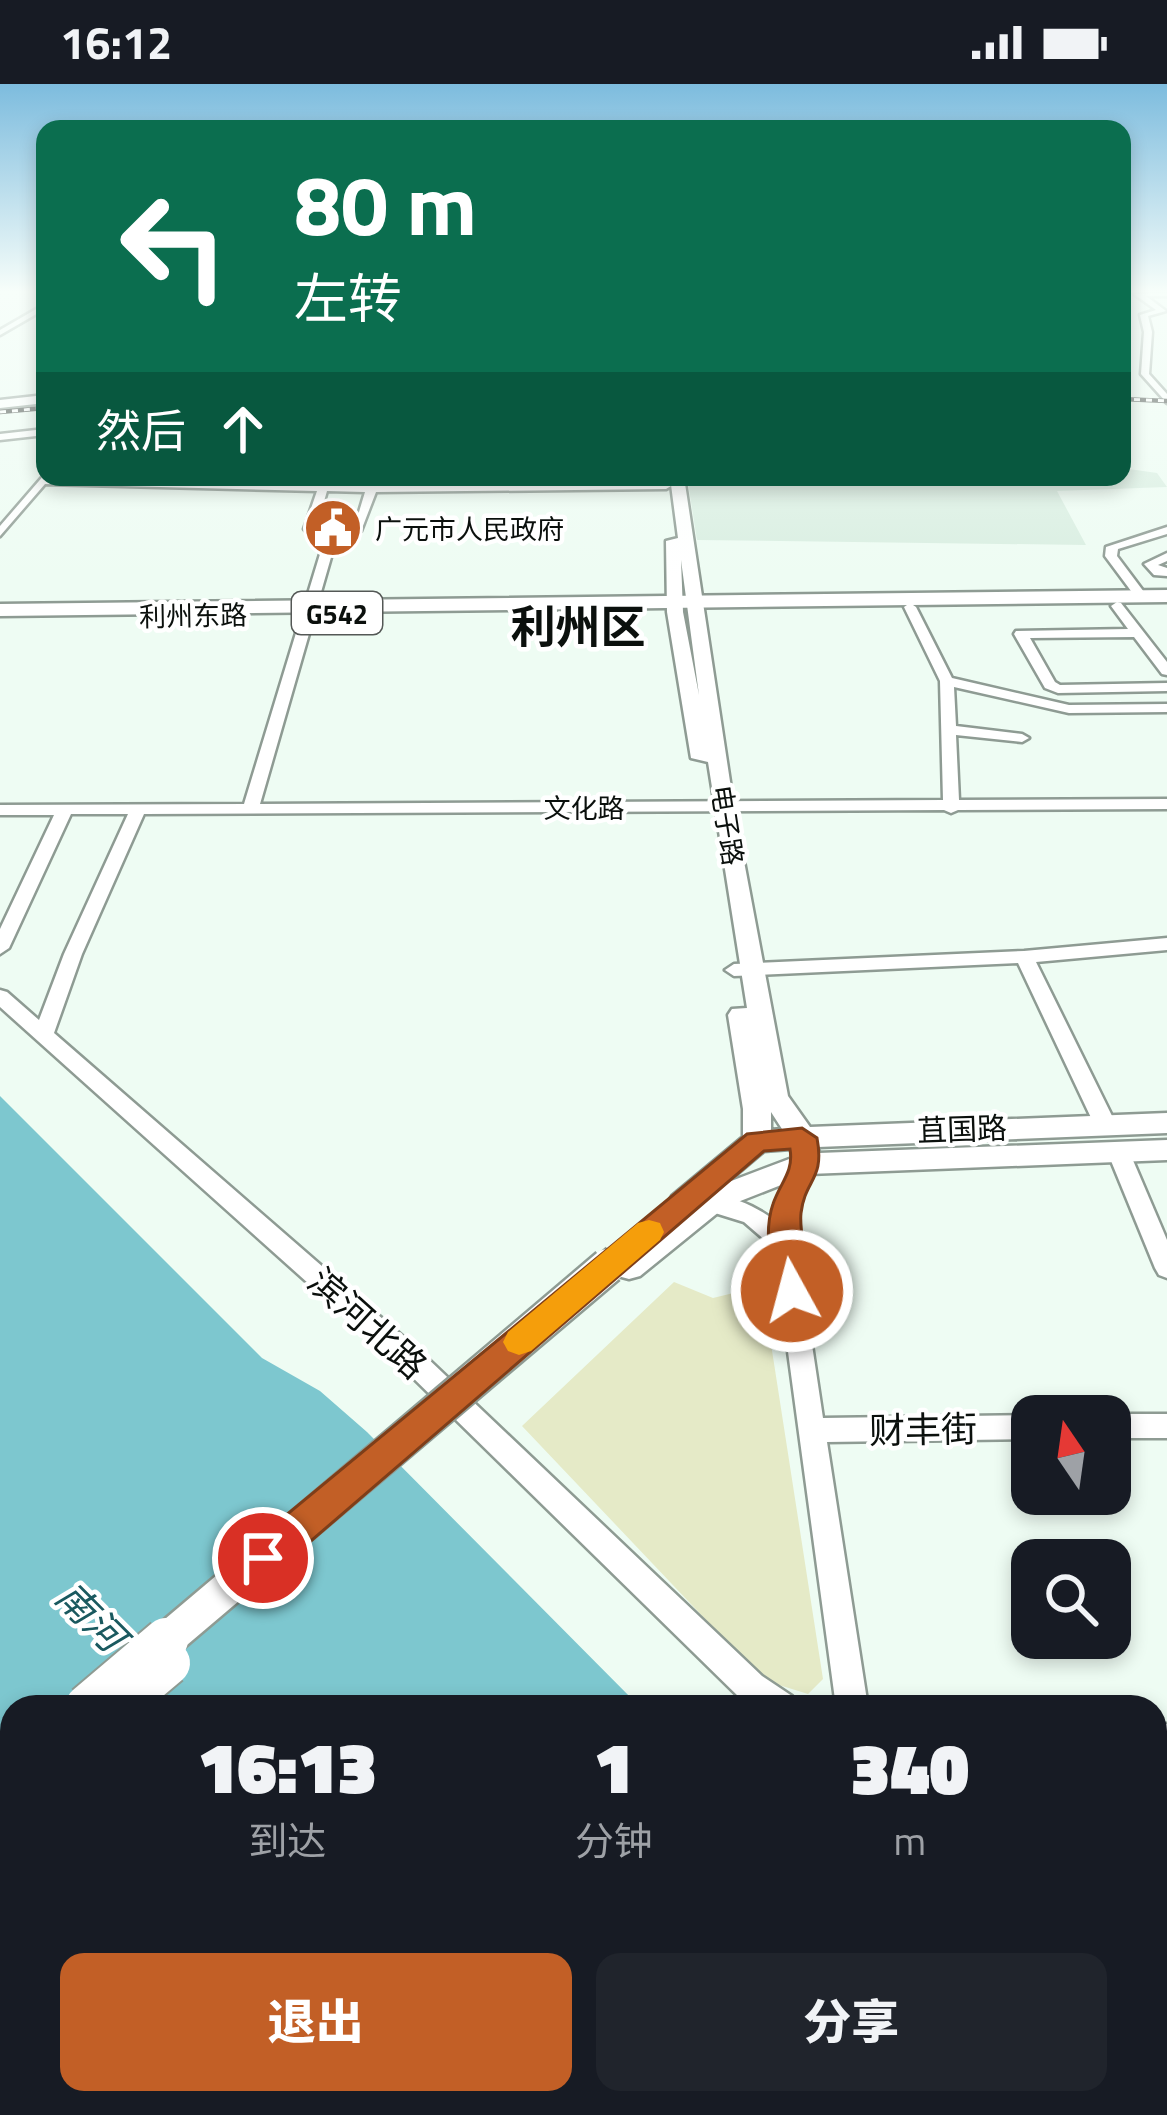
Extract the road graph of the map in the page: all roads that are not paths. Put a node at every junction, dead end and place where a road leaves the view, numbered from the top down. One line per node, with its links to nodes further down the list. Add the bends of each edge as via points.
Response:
1 (36, 400): 2 (main road)
2 (0, 404)
3 (36, 433): 4 (street)
4 (0, 436)
5 (38, 486): 12 (street)
6 (261, 486): 9 (street)
7 (470, 486): 10 (street)
8 (669, 486): 19 (main road, 电子路)
9 (323, 488): 10 (street); 13 (street, via 310,529)
10 (371, 489): 13 (street, via 361,528)
11 (1167, 530): 16 (street, via 1112,547)
12 (0, 532)
13 (331, 538): 22 (street)
14 (1167, 556): 15 (street, via 1150,564)
15 (1167, 572)
16 (1141, 596): 17 (highway, G542); 19 (highway, G542)
17 (1167, 596)
18 (1167, 605): 20 (highway, G542)
19 (686, 606): 21 (highway, G542); 22 (highway, 利州东路 / G542); 35 (main road, 电子路)
20 (1117, 606): 21 (highway, G542); 24 (street)
21 (910, 607): 26 (street)
22 (310, 609): 23 (highway, 利州东路 / G542); 32 (street)
23 (0, 614)
24 (1138, 633): 25 (street); 27 (street, via 1021,634 1058,689)
25 (1167, 671)
26 (947, 681): 28 (street, via 1069,709); 29 (street)
27 (1167, 687)
28 (1167, 708)
29 (949, 730): 30 (street); 36 (street)
30 (1022, 738)
31 (1167, 804): 36 (street, 文化路)
32 (251, 806): 34 (street, 文化路); 35 (street, 文化路)
33 (65, 808): 34 (street, 文化路); 37 (street, 文化路); 39 (street)
34 (139, 808): 43 (street)
35 (717, 808): 36 (street, 文化路); 41 (main road, 电子路)
36 (951, 808)
37 (0, 809)
38 (1167, 944): 40 (street)
39 (0, 948)
40 (1024, 957): 41 (street); 45 (street)
41 (742, 970): 46 (main road, 电子路); 48 (main road, 电子路, via 775,1098)
42 (0, 996): 43 (street, 滨河北路)
43 (43, 1034): 60 (street, 滨河北路, via 414,1362)
44 (1167, 1123): 45 (main road, 苴国路)
45 (1105, 1124): 48 (main road, 苴国路)
46 (757, 1141): 48 (main road, 苴国路); 52 (main road)
47 (1167, 1150): 49 (main road, 苴国路)
48 (805, 1151): 49 (main road, 苴国路); 50 (main road); 51 (street, via 786,1207)
49 (1118, 1151): 53 (street)
50 (710, 1203): 51 (street, via 766,1222); 52 (main road)
51 (785, 1244): 57 (street)
52 (623, 1263): 58 (main road, bridge); 59 (main road, bridge)
53 (1167, 1268)
54 (1131, 1426): 55 (street)
55 (1167, 1426)
56 (1011, 1427): 57 (street, 财丰街)
57 (813, 1430): 61 (street)
58 (101, 1695)
59 (130, 1695)
60 (763, 1695)
61 (850, 1695)

